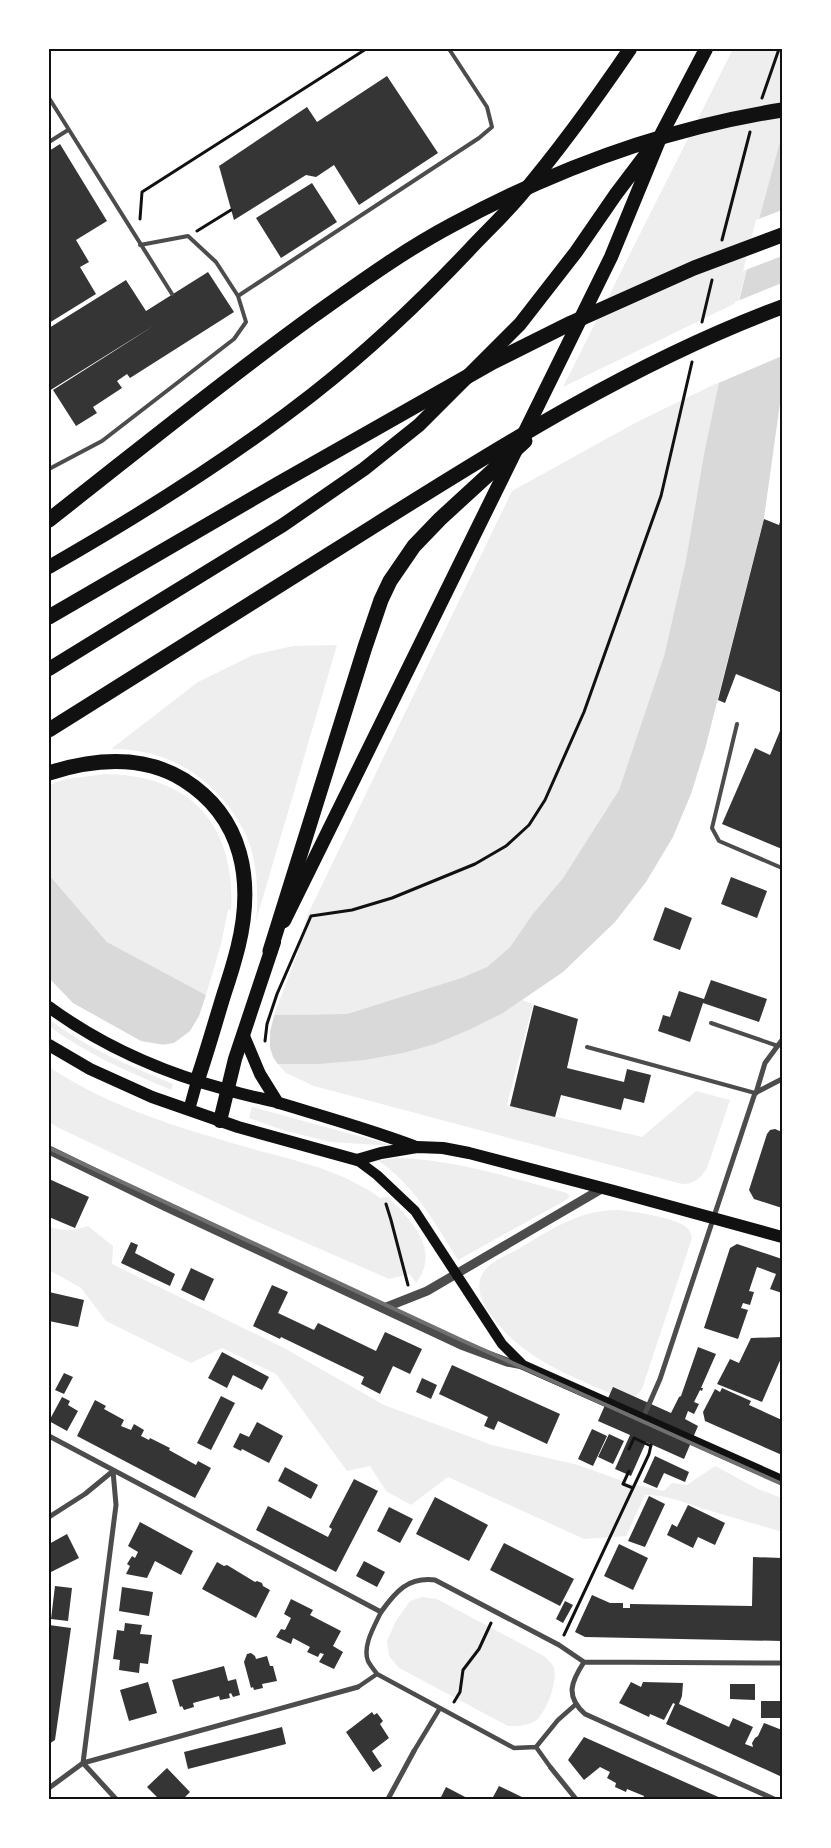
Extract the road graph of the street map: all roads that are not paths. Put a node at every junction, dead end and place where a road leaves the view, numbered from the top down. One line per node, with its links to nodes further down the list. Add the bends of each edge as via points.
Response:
1 (449, 49): 12 (lane, via 487,107 492,127)
2 (630, 49): 17 (highway, via 521,196 382,335 313,394 239,448 117,528)
3 (706, 49): 7 (highway)
4 (49, 98): 6 (lane)
5 (782, 110): 16 (highway, via 686,130 576,166 451,226 349,290 262,353)
6 (68, 130): 8 (lane); 10 (lane)
7 (662, 133): 19 (highway, via 520,324 419,425 364,469 283,525); 24 (highway, via 610,256)
8 (49, 142)
9 (782, 235): 18 (highway, via 694,268 493,362)
10 (140, 245): 11 (lane); 12 (lane, via 188,236 216,262)
11 (172, 294)
12 (238, 296): 15 (lane, via 246,322 234,340 102,441)
13 (782, 307): 14 (highway, via 643,369)
14 (548, 420): 21 (highway); 24 (highway, via 414,546 394,575 381,600 365,647)
15 (49, 468)
16 (49, 520)
17 (49, 567)
18 (49, 617)
19 (49, 669)
20 (737, 724): 23 (lane, via 712,828 719,841)
21 (49, 730)
22 (49, 773): 33 (highway, via 95,762 156,767 174,774 204,795 217,809 236,841 245,888 243,916 238,946)
23 (782, 868)
24 (270, 951): 27 (highway)
25 (49, 1007): 33 (main road, via 102,1041 144,1062)
26 (711, 1022): 30 (lane)
27 (244, 1036): 34 (highway); 36 (main road, via 260,1074)
28 (782, 1040): 30 (street)
29 (49, 1045): 37 (main road, via 90,1069)
30 (778, 1046): 35 (street, via 765,1063)
31 (587, 1047): 35 (lane)
32 (782, 1079): 35 (street)
33 (197, 1081): 34 (main road); 37 (main road)
34 (228, 1091): 36 (main road); 38 (highway)
35 (755, 1093): 43 (street)
36 (278, 1103): 39 (main road)
37 (189, 1110): 38 (main road)
38 (220, 1121): 41 (main road)
39 (417, 1147): 41 (main road); 42 (main road, via 469,1153)
40 (49, 1150): 46 (street)
41 (356, 1160): 45 (main road, via 378,1175 415,1211)
42 (603, 1188): 43 (main road); 45 (street)
43 (713, 1217): 44 (main road); 48 (street, via 660,1379)
44 (782, 1237)
45 (456, 1274): 46 (street, via 427,1291); 47 (main road, via 502,1344)
46 (384, 1308): 47 (street, via 461,1345)
47 (523, 1365): 48 (main road)
48 (643, 1419): 51 (main road)
49 (49, 1436): 50 (street)
50 (114, 1472): 52 (street); 53 (street); 62 (street, via 116,1505)
51 (782, 1480)
52 (49, 1516)
53 (381, 1612): 54 (street, via 394,1594 408,1584 423,1578 435,1580 559,1645); 56 (street, via 367,1648 368,1660)
54 (584, 1662): 55 (street); 58 (street, via 575,1675 572,1691)
55 (782, 1663)
56 (377, 1674): 57 (street); 59 (street)
57 (358, 1687): 62 (street)
58 (575, 1705): 60 (street); 68 (street, via 585,1714)
59 (440, 1708): 60 (street, via 514,1748); 61 (street)
60 (536, 1747): 63 (street)
61 (414, 1751): 66 (street)
62 (83, 1763): 64 (street); 65 (street)
63 (551, 1768): 67 (street)
64 (49, 1788)
65 (116, 1799)
66 (388, 1799)
67 (576, 1799)
68 (774, 1799)

